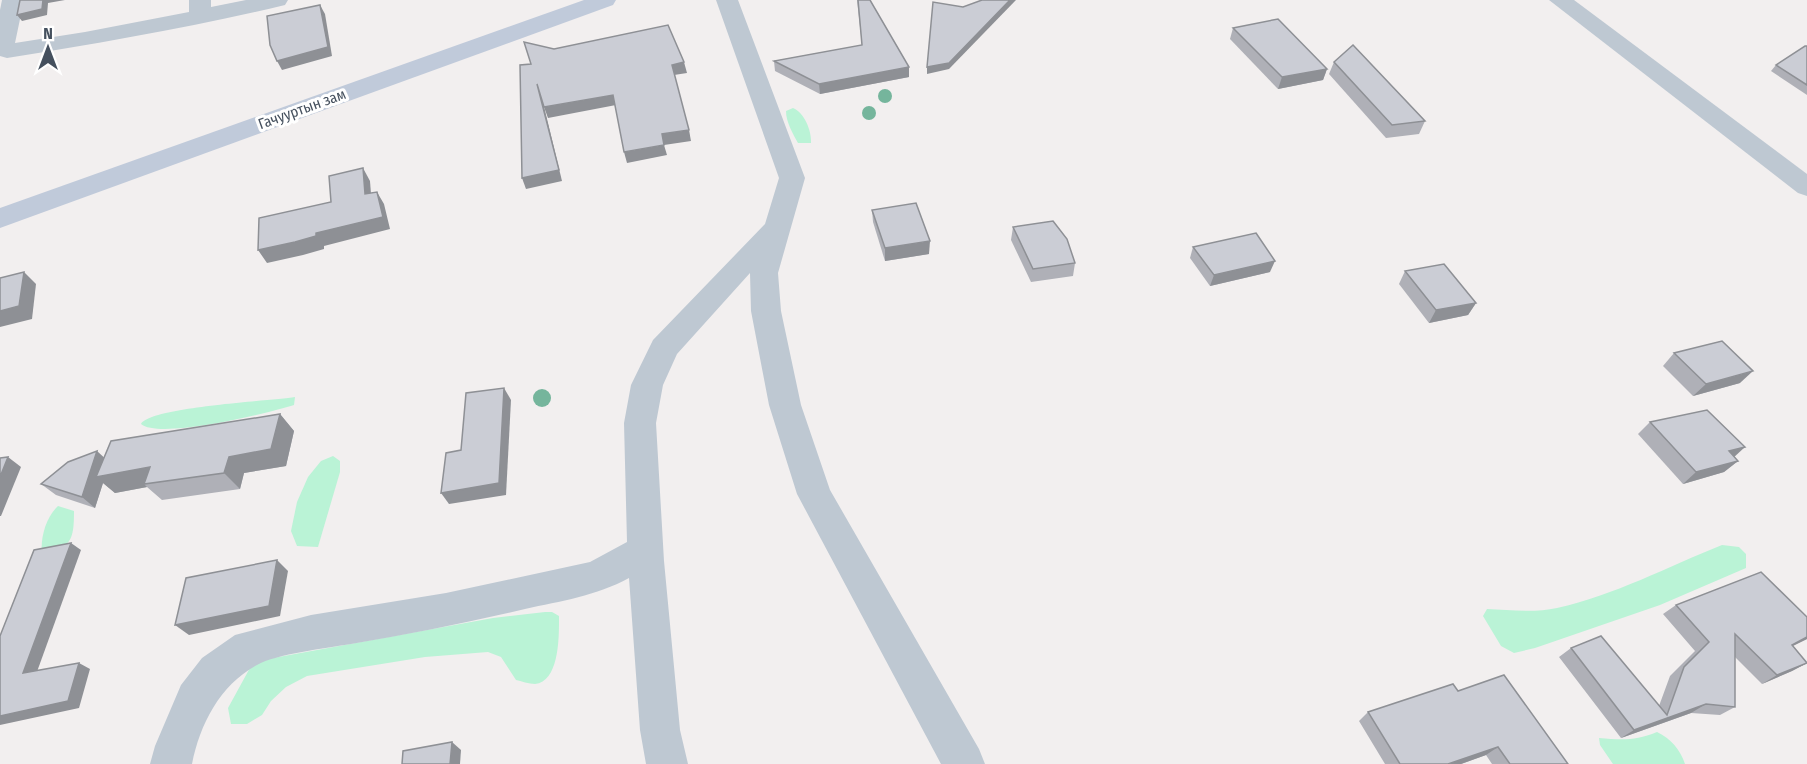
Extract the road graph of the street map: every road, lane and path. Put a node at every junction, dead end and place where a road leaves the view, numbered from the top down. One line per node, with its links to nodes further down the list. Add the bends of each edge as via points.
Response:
1 (13, 0): 7 (street)
2 (277, 0): 6 (street)
3 (605, 0): 9 (main road, Гачууртын зам)
4 (728, 0): 10 (street, via 792,178)
5 (1560, 0): 8 (street)
6 (200, 8): 7 (street, via 85,39)
7 (4, 52)
8 (1807, 187)
9 (0, 218)
10 (778, 225): 11 (street, via 664,348 647,385 640,423); 14 (street, via 764,273 766,310 785,405 814,494)
11 (645, 551): 12 (street, via 596,577 249,648 216,671 195,699); 13 (street, via 660,730)
12 (171, 764)
13 (667, 764)
14 (964, 764)

